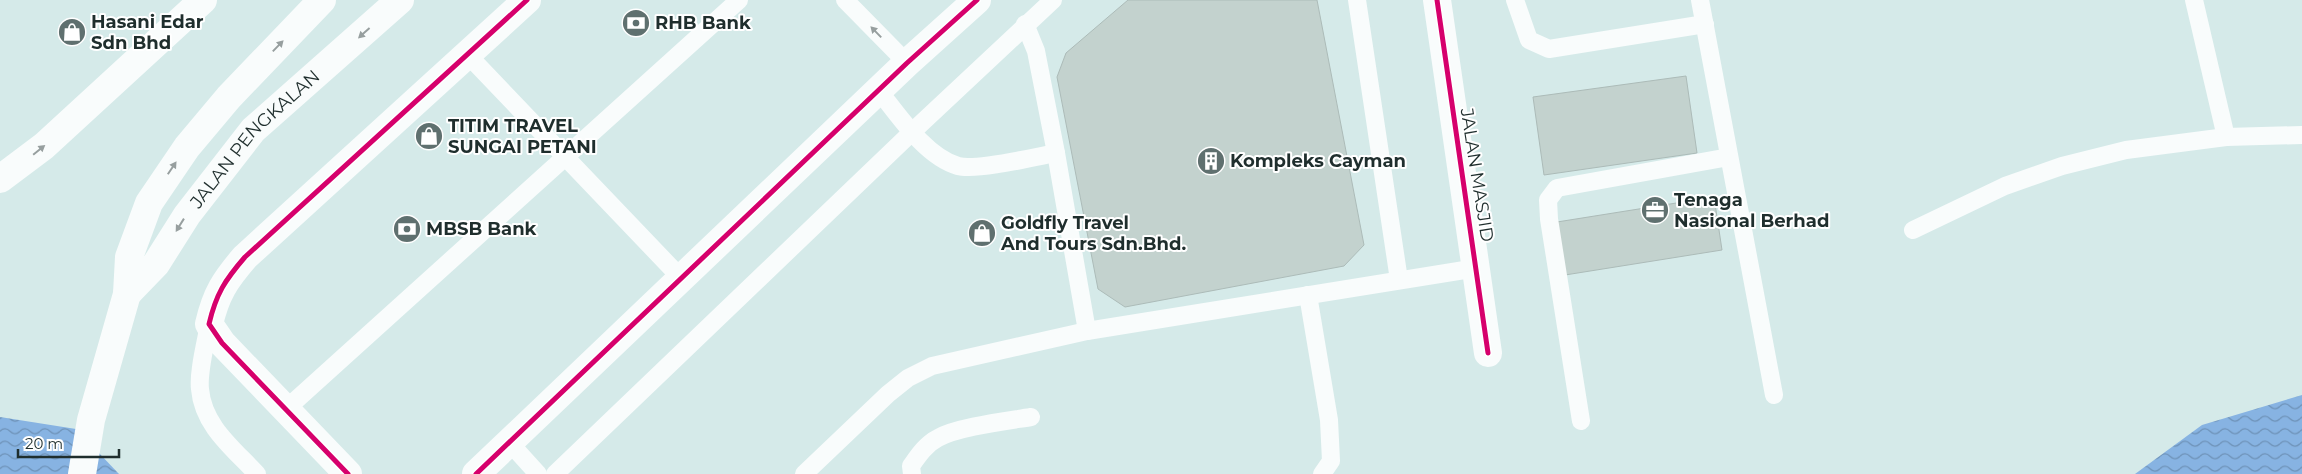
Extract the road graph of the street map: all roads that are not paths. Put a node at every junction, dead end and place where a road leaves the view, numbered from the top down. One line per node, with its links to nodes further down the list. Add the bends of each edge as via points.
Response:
1 (203, 0): 25 (street, one-way to 1, via 44,146)
2 (322, 0): 30 (street, JALAN PENGKALAN, one-way to 2, via 129,257 149,203 187,147 229,97)
3 (400, 0): 30 (street, JALAN PENGKALAN, one-way to 30, via 253,130 187,215 156,264)
4 (527, 0): 16 (street)
5 (739, 0): 23 (lane)
6 (845, 0): 17 (lane, one-way to 6)
7 (977, 0): 17 (street)
8 (1053, 0): 14 (lane)
9 (1356, 0): 29 (lane)
10 (1437, 0): 27 (street, JALAN MASJID)
11 (1515, 0): 15 (lane, via 1528,40 1549,49)
12 (1700, 0): 15 (lane)
13 (2194, 0): 21 (lane)
14 (1026, 24): 19 (lane); 22 (lane, via 1036,51)
15 (1705, 24): 24 (lane)
16 (466, 53): 23 (lane); 32 (street, via 245,257 225,279 215,298)
17 (907, 64): 18 (street)
18 (879, 91): 19 (lane); 28 (street)
19 (912, 132): 22 (lane, via 931,151 959,166 990,165); 45 (lane)
20 (2302, 135): 21 (lane)
21 (2226, 138): 26 (lane, via 2126,150 2062,166 2005,186)
22 (1056, 153): 33 (lane)
23 (565, 156): 28 (lane); 36 (lane)
24 (1729, 157): 35 (lane); 38 (lane, via 1558,188 1548,200)
25 (0, 179)
26 (1913, 230)
27 (1477, 268): 29 (lane); 34 (street, JALAN MASJID)
28 (681, 278): 39 (street)
29 (1399, 280): 31 (lane)
30 (127, 294): 40 (street, JALAN PENGKALAN, via 91,420)
31 (1308, 295): 33 (lane); 48 (lane, via 1329,420 1330,461)
32 (208, 324): 36 (street); 41 (lane, via 200,388 204,410 212,426)
33 (1087, 331): 46 (lane, via 932,366 908,378)
34 (1488, 354)
35 (1774, 395)
36 (286, 410): 42 (street)
37 (1030, 417): 47 (lane, via 938,438 911,466)
38 (1582, 421)
39 (508, 442): 43 (street); 44 (lane)
40 (82, 474)
41 (258, 474)
42 (348, 474)
43 (476, 474)
44 (538, 474)
45 (556, 474)
46 (804, 474)
47 (912, 474)
48 (1322, 474)

